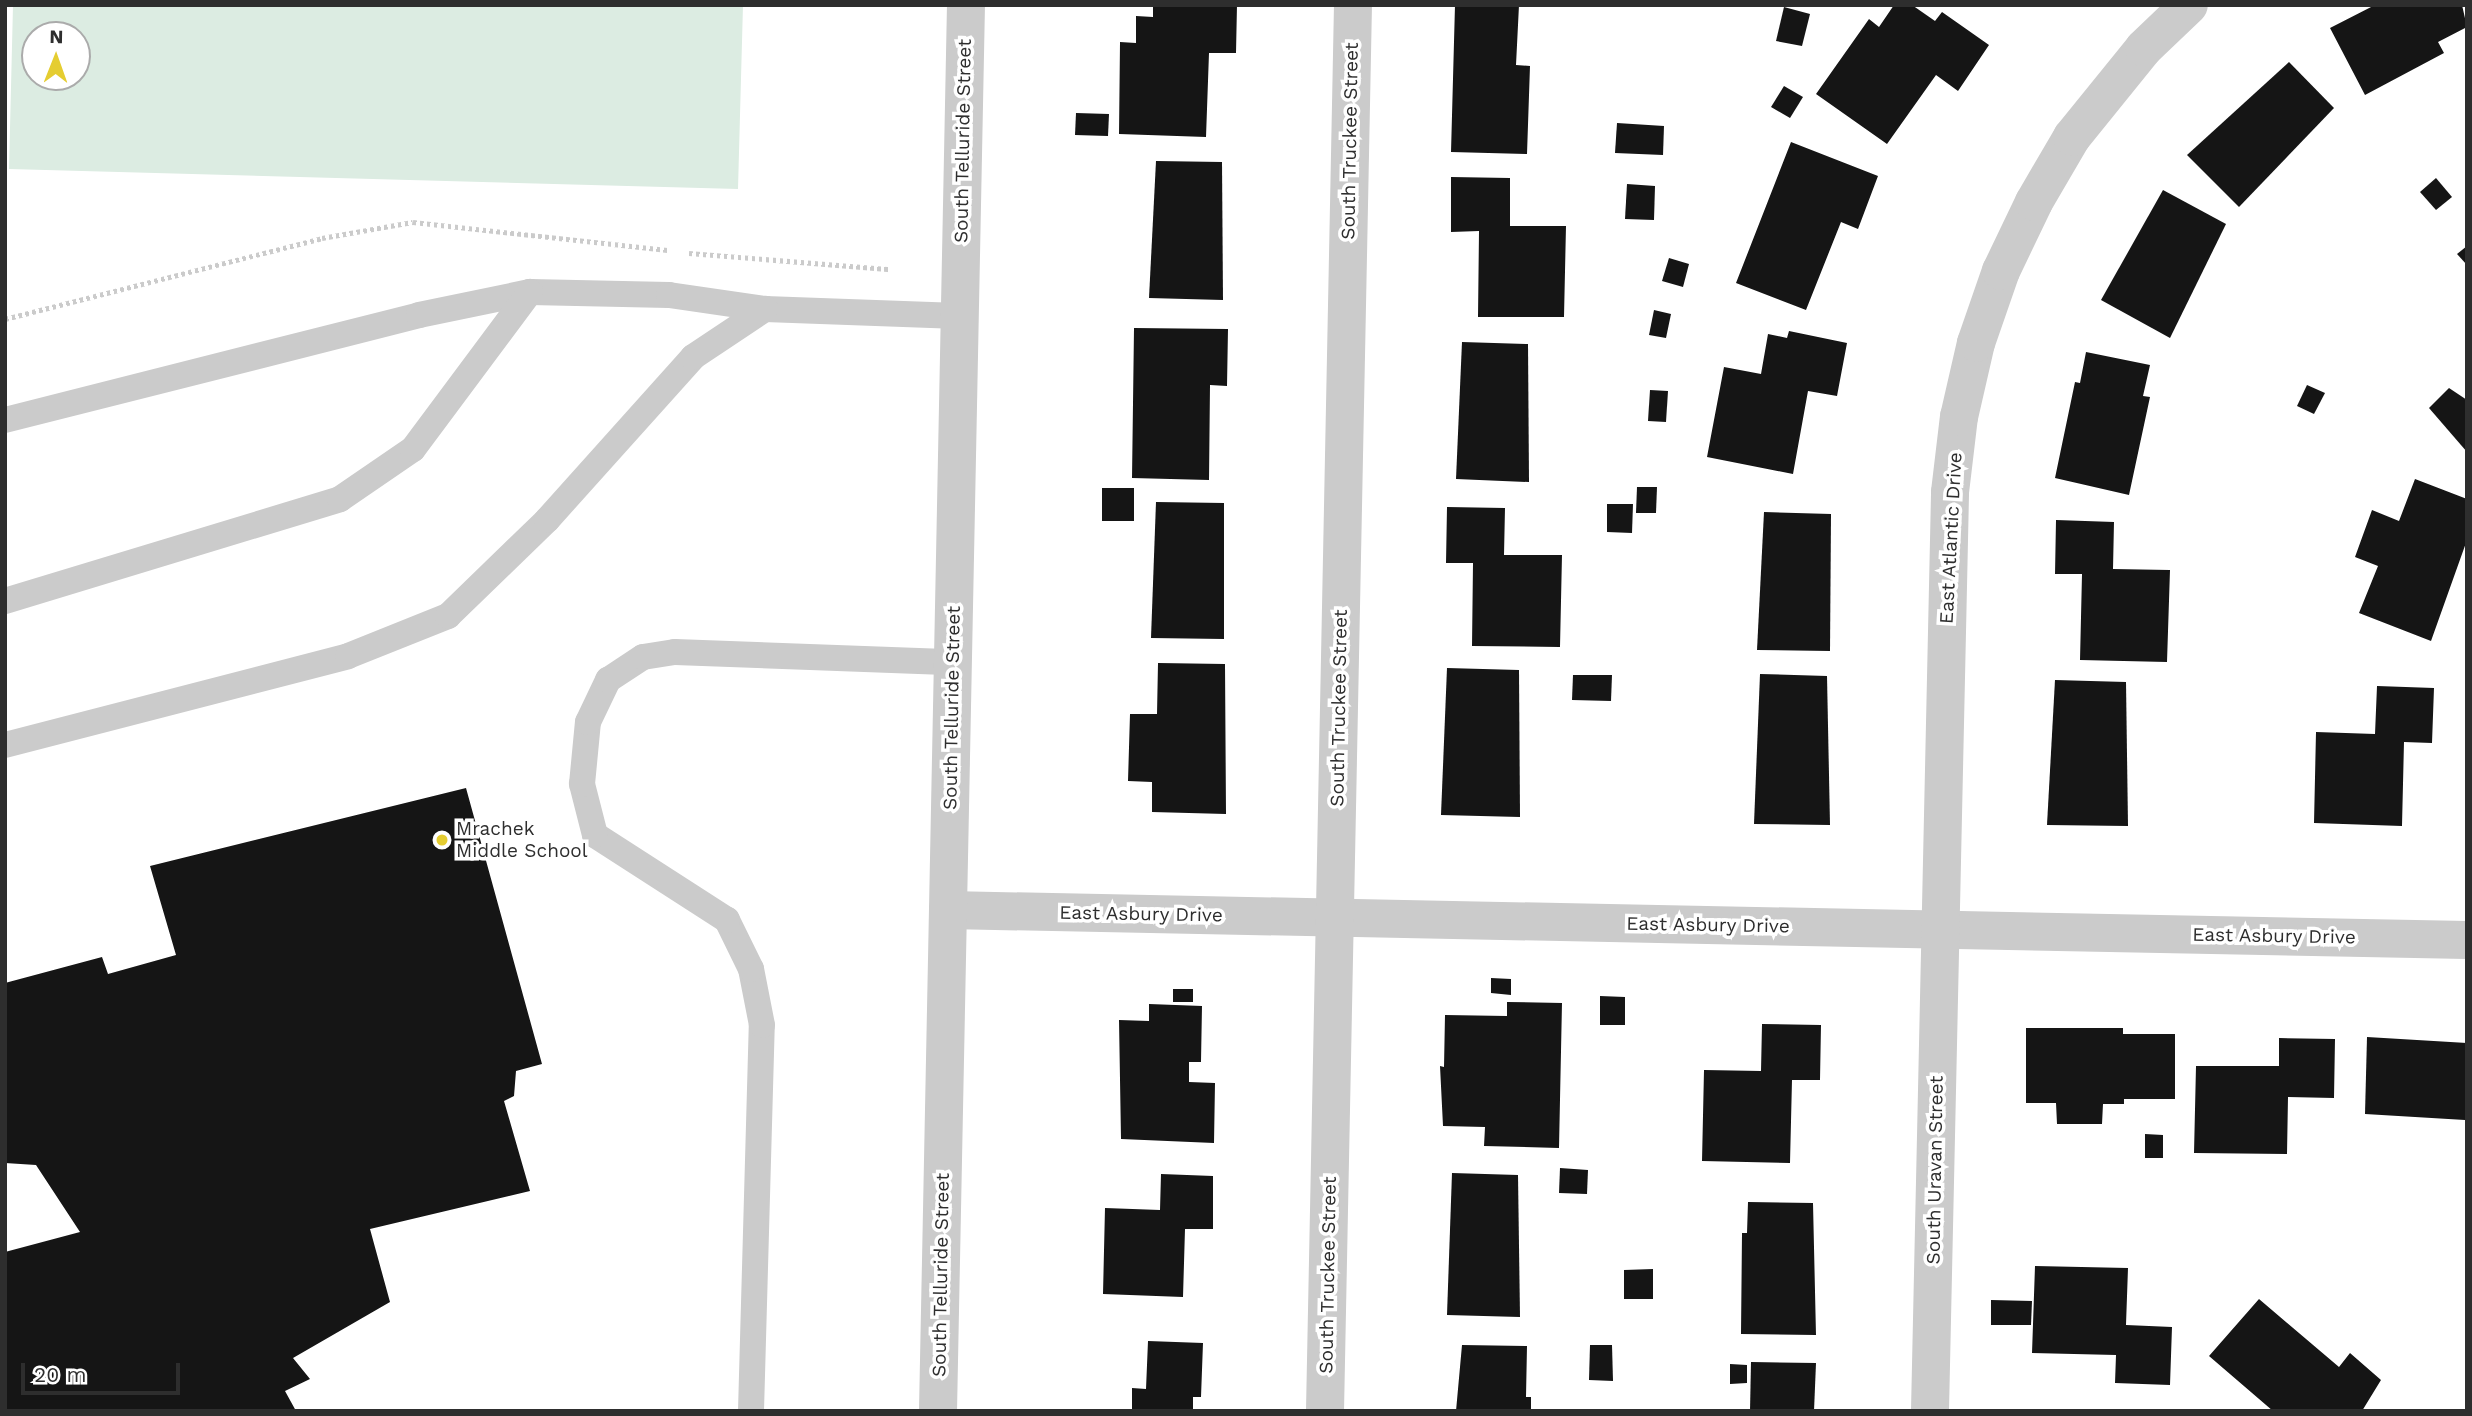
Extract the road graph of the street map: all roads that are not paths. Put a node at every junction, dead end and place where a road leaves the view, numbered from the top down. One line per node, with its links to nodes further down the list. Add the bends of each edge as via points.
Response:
1 (966, 5): 6 (street, South Telluride Street)
2 (1353, 5): 12 (street, South Truckee Street)
3 (2189, 5): 13 (street, East Atlantic Drive, via 2144,48 2072,137 2001,271 1976,343 1959,417 1950,492)
4 (530, 292): 5 (lane, via 669,295); 7 (lane, via 419,315); 8 (lane, via 413,449 340,499)
5 (765, 309): 6 (lane); 10 (lane, via 693,357 547,520 448,616 348,656)
6 (959, 316): 9 (street, South Telluride Street)
7 (5, 420)
8 (5, 601)
9 (953, 662): 11 (street, South Telluride Street); 15 (lane, via 676,652 643,657 608,680 588,722 582,784 595,835 727,920 751,969 762,1025)
10 (5, 745)
11 (948, 910): 12 (street, East Asbury Drive); 16 (street, South Telluride Street)
12 (1335, 917): 13 (street, East Asbury Drive); 17 (street, South Truckee Street)
13 (1940, 930): 14 (street, East Asbury Drive); 18 (street, South Uravan Street)
14 (2467, 940)
15 (751, 1411)
16 (939, 1411)
17 (1325, 1411)
18 (1930, 1411)

